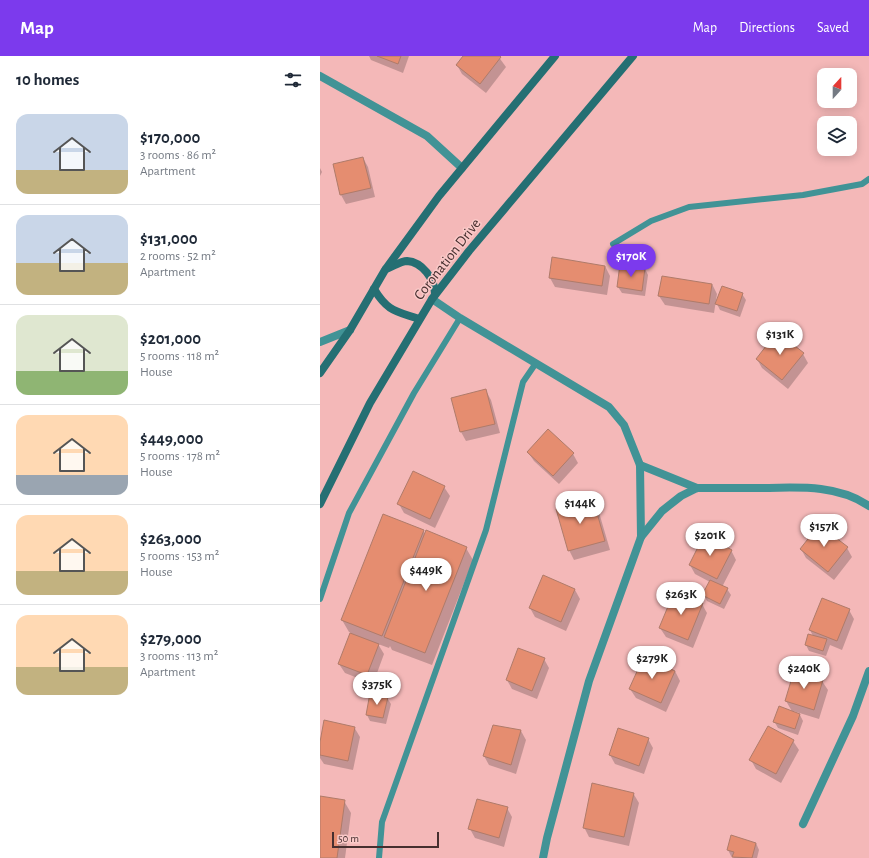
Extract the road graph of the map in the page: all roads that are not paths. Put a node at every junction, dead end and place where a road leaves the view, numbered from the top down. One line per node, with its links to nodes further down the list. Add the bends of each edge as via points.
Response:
1 (554, 56): 4 (street)
2 (633, 56): 9 (street, Coronation Drive)
3 (320, 76): 4 (street, via 427,136)
4 (462, 168): 7 (street)
5 (869, 179): 6 (lane, via 862,184 803,195 689,207 651,221)
6 (613, 244)
7 (385, 270): 8 (street); 9 (street, via 406,261 420,265 430,276 435,288)
8 (374, 289): 11 (street, via 392,310); 12 (street)
9 (434, 296): 10 (street); 11 (street, Coronation Drive)
10 (460, 318): 14 (street); 21 (lane, via 414,393 349,512)
11 (420, 319): 18 (street, Coronation Drive, via 370,403)
12 (350, 330): 13 (street); 15 (street)
13 (320, 342)
14 (536, 363): 16 (street, via 609,407 624,424); 24 (lane, via 523,382 486,530 382,822)
15 (320, 373)
16 (640, 465): 17 (street); 20 (street)
17 (697, 488): 19 (street, via 816,487 862,501); 20 (street, via 681,496 662,511)
18 (320, 504)
19 (869, 506)
20 (641, 538): 25 (street, via 589,681)
21 (320, 599)
22 (869, 671): 23 (street, via 853,716)
23 (803, 824)
24 (379, 858)
25 (544, 858)

